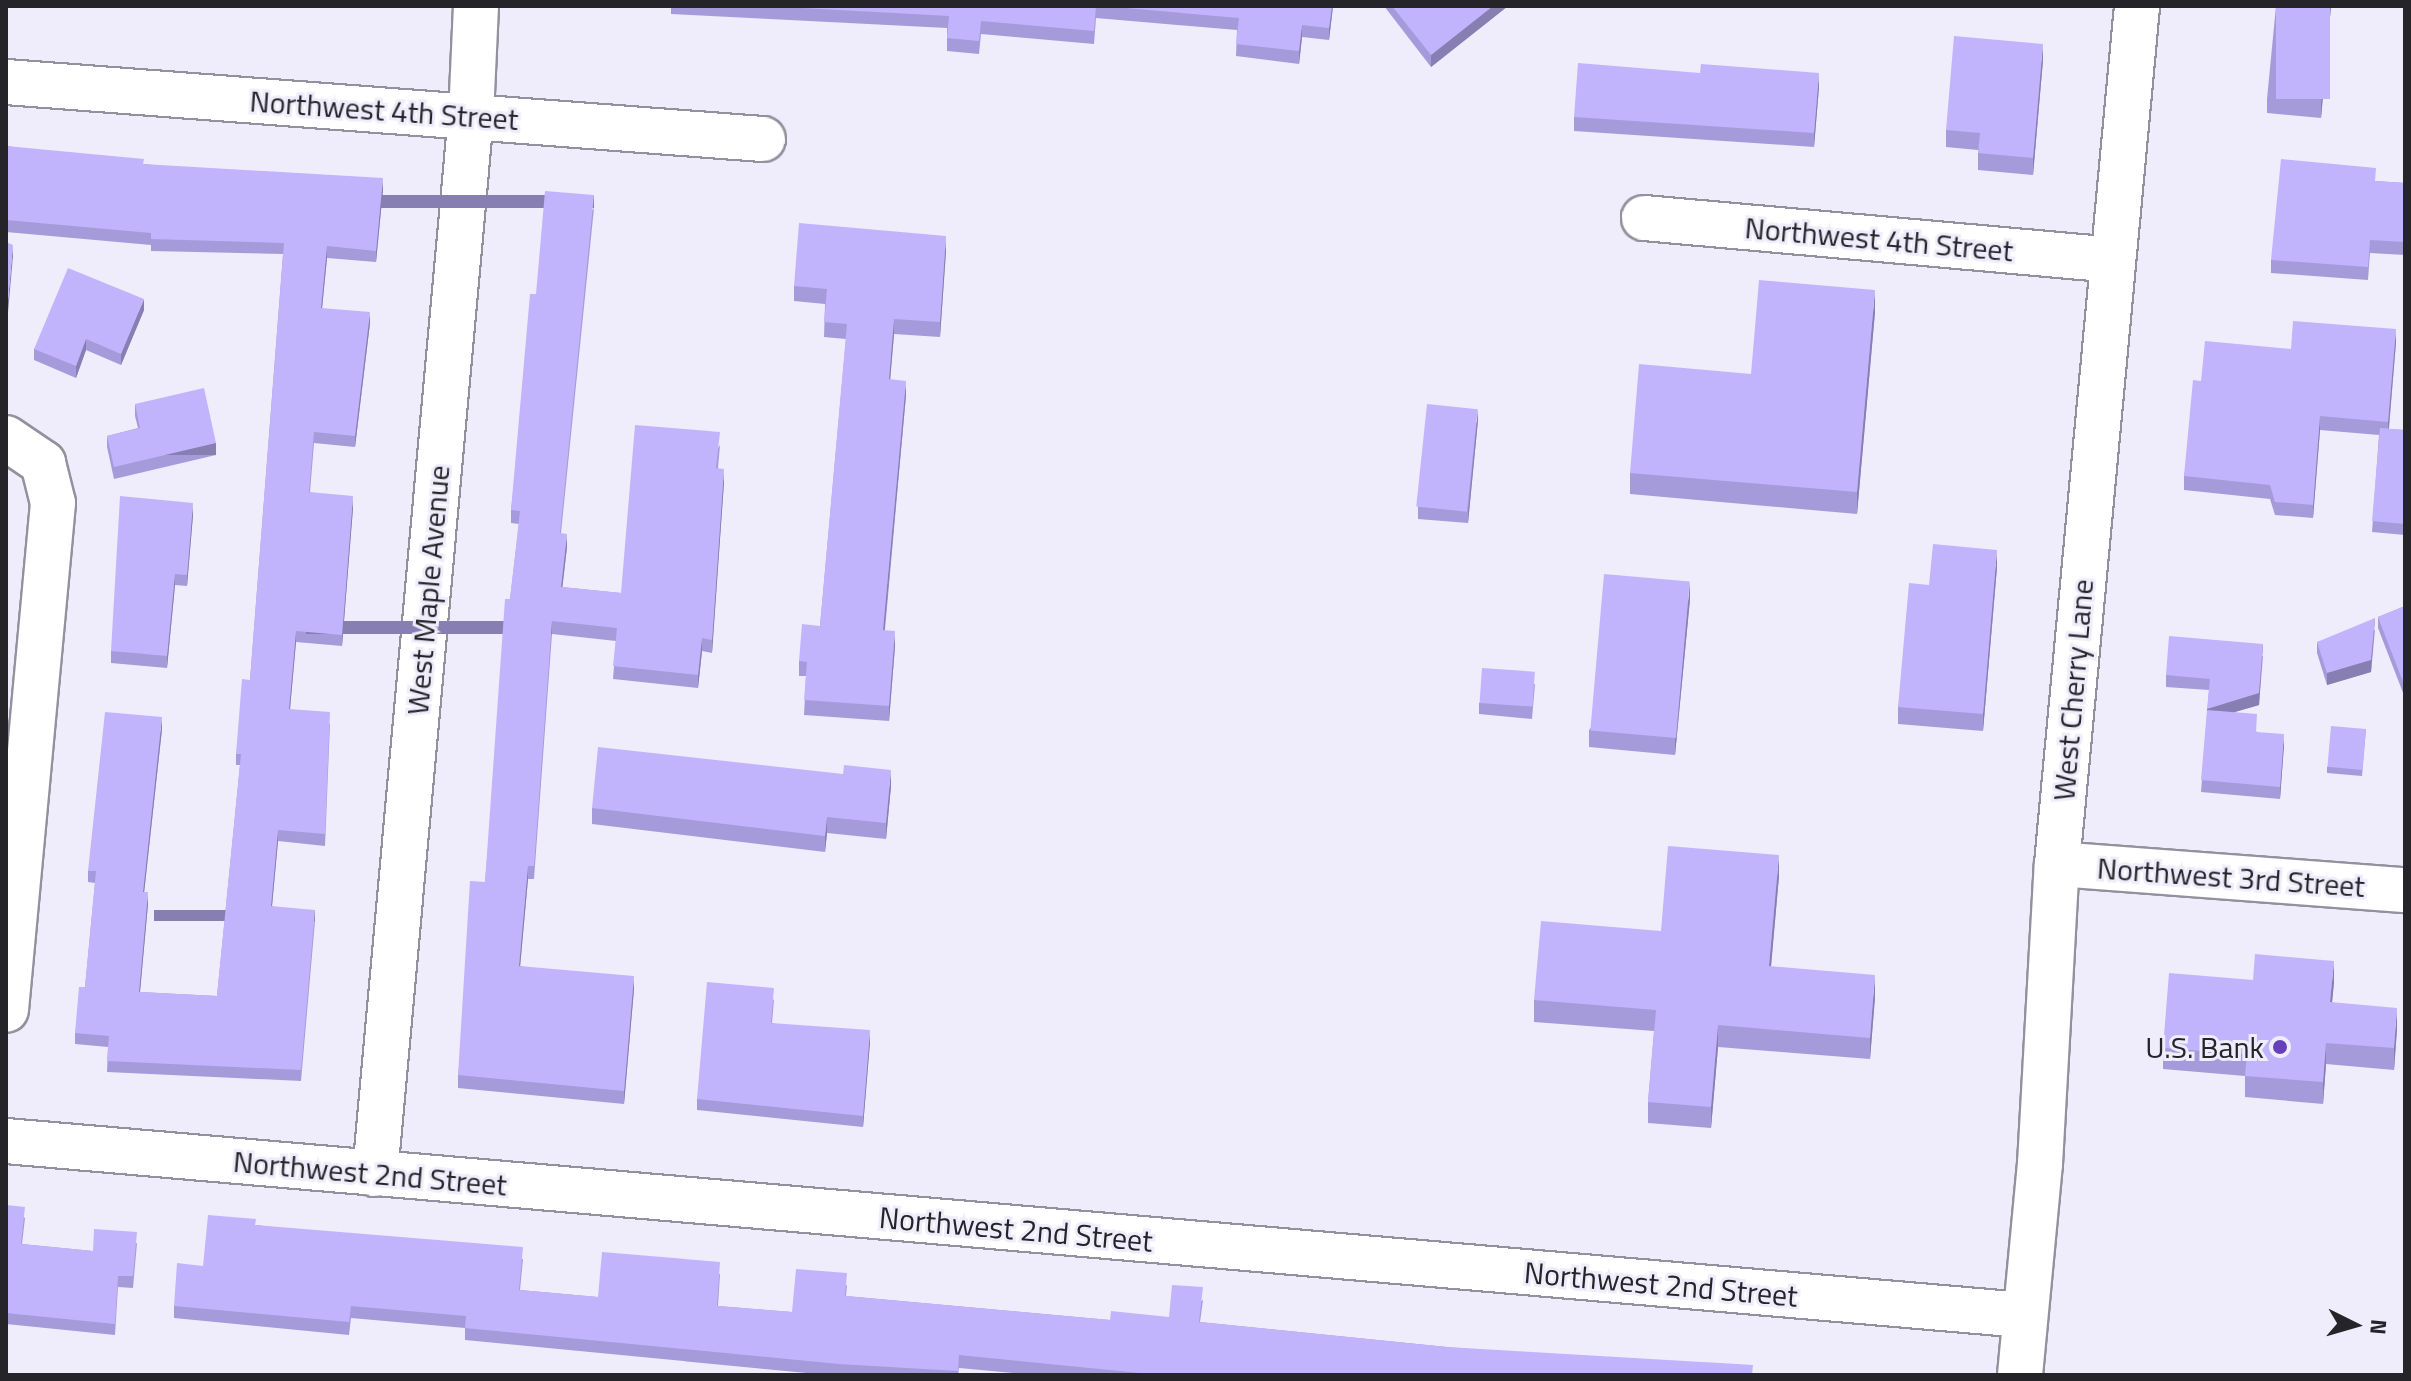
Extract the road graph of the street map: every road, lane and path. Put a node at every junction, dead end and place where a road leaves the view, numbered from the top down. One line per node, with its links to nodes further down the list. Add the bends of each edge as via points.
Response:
1 (476, 6): 4 (street, West Maple Avenue)
2 (2137, 6): 7 (street, West Cherry Lane)
3 (6, 82): 4 (street, Northwest 4th Street)
4 (471, 116): 5 (street, Northwest 4th Street); 13 (street, West Maple Avenue)
5 (763, 139)
6 (1644, 218): 7 (street, Northwest 4th Street)
7 (2113, 260): 9 (street, West Cherry Lane)
8 (6, 438): 11 (street, via 43,463 53,503)
9 (2057, 864): 10 (street, Northwest 3rd Street); 14 (street, West Cherry Lane)
10 (2405, 890)
11 (6, 1010)
12 (6, 1141): 13 (street, Northwest 2nd Street)
13 (375, 1174): 14 (street, Northwest 2nd Street)
14 (2025, 1315): 15 (street, West Cherry Lane)
15 (2020, 1375)

